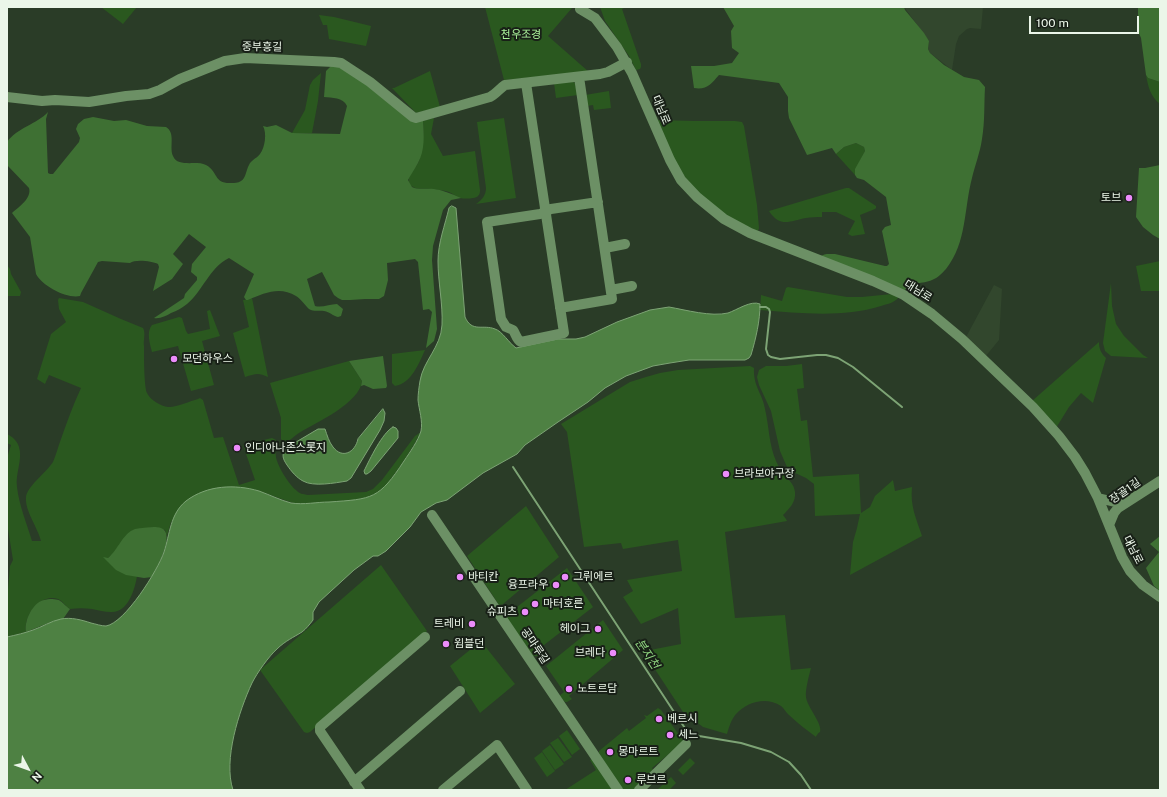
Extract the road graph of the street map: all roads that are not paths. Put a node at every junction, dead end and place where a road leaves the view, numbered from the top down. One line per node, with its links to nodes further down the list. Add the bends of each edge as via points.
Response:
1 (595, 7): 3 (street)
2 (581, 8): 3 (street)
3 (595, 18): 4 (street, 대남로)
4 (627, 62): 5 (street, via 600,74); 16 (street, 대남로, via 670,160 681,180 697,197 724,218 750,233 884,286 904,295 926,310 962,339 1033,407 1072,454)
5 (579, 77): 6 (street); 8 (street)
6 (526, 83): 7 (street, 중부흥길, via 505,85 490,97 416,118 370,82 341,64 245,58 225,61 149,94 89,102); 9 (street)
7 (7, 97)
8 (598, 202): 9 (street); 11 (street)
9 (545, 211): 14 (street); 14 (street, via 540,214 487,222 501,319 521,342 564,333)
10 (625, 244): 11 (street)
11 (604, 248): 13 (street)
12 (632, 286): 13 (street)
13 (611, 290): 14 (street, via 612,300)
14 (560, 308)
15 (1160, 481): 17 (street, 장골1길)
16 (1098, 498): 17 (street); 19 (street, 대남로)
17 (1127, 502): 19 (street, 장골1길, via 1114,513)
18 (432, 515): 27 (street, 공마루길)
19 (1109, 525): 20 (street, 대남로, via 1130,571 1143,585)
20 (1160, 597)
21 (425, 636): 24 (street, via 320,727 320,731)
22 (460, 691): 24 (street)
23 (686, 744): 28 (street)
24 (357, 786)
25 (443, 790): 26 (street, via 497,745)
26 (527, 790)
27 (618, 790)
28 (639, 790)

